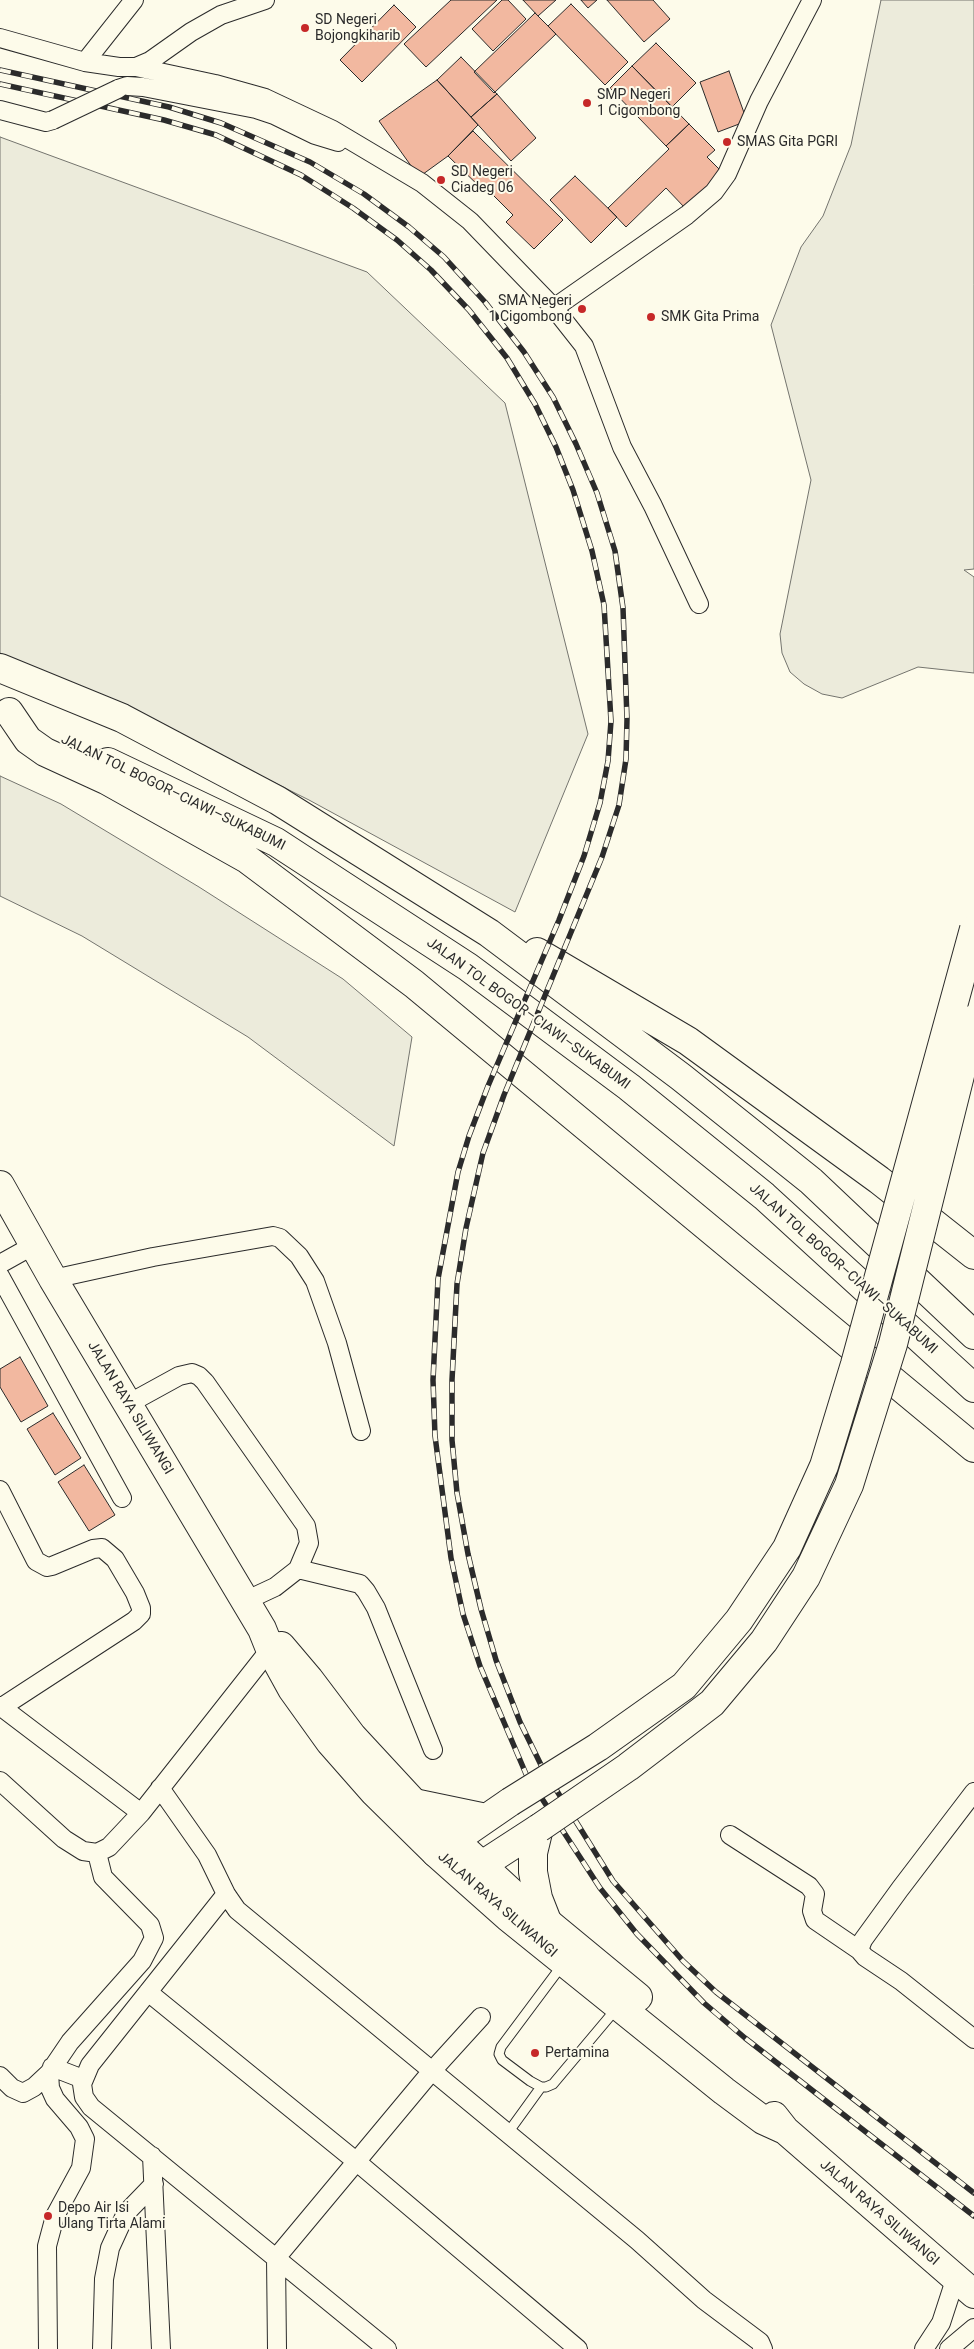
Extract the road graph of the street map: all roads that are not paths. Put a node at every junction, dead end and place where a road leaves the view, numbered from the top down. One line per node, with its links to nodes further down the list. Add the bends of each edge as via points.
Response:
1 (134, 0): 5 (street)
2 (264, 0): 6 (street, via 221,14)
3 (810, 1): 9 (street, via 759,101 728,174 714,192 687,215)
4 (0, 38): 5 (street)
5 (85, 62): 6 (street)
6 (136, 68): 8 (street, via 265,98)
7 (0, 110): 8 (street, bridge, via 46,122 118,88 143,87 274,115 315,135)
8 (367, 150): 9 (street, via 422,182 450,204)
9 (554, 308): 10 (street, via 584,346 622,447)
10 (699, 604)
11 (0, 668): 14 (highway, via 122,718 277,800)
12 (4, 711): 23 (highway, JALAN TOL BOGOR–CIAWI–SUKABUMI, via 276,842 468,966 629,1087 764,1196); 26 (highway, via 28,740 46,752 106,780 248,859 414,984)
13 (974, 930): 39 (highway, bridge, via 855,1364 824,1466 787,1548 738,1620 684,1686 598,1748)
14 (489, 933): 18 (highway, via 543,954 688,1040 879,1180); 22 (highway, via 681,1077 811,1181)
15 (974, 1019): 40 (highway, bridge, via 893,1344 849,1485 806,1577 764,1641 712,1703 628,1767)
16 (0, 1185): 17 (highway, JALAN RAYA SILIWANGI)
17 (34, 1245): 19 (street); 21 (highway, JALAN RAYA SILIWANGI)
18 (974, 1255)
19 (0, 1264)
20 (0, 1276): 28 (street)
21 (53, 1278): 24 (highway, JALAN RAYA SILIWANGI); 25 (street, via 153,1257 273,1236 280,1238 299,1256 315,1281 337,1343)
22 (974, 1334)
23 (974, 1388)
24 (128, 1404): 29 (street, via 192,1372 205,1382 306,1526 309,1543); 30 (highway, JALAN RAYA SILIWANGI)
25 (361, 1431)
26 (974, 1448)
27 (0, 1490): 32 (street, via 36,1561 47,1567 102,1548 114,1559 141,1608 141,1614 134,1621)
28 (122, 1498)
29 (298, 1569): 30 (street, via 275,1586); 33 (street, via 360,1584 366,1590)
30 (245, 1600): 31 (highway, JALAN RAYA SILIWANGI)
31 (269, 1640): 35 (street); 37 (highway, JALAN RAYA SILIWANGI, via 304,1672 352,1736); 42 (highway, JALAN RAYA SILIWANGI, via 292,1689 330,1742 374,1792)
32 (1, 1706): 38 (street)
33 (432, 1750)
34 (0, 1781): 43 (street, via 64,1839 82,1851)
35 (160, 1788): 38 (street); 45 (street, via 207,1855)
36 (974, 1792): 47 (street, via 900,1889)
37 (414, 1803): 39 (highway); 42 (highway, JALAN RAYA SILIWANGI)
38 (141, 1813): 43 (street, via 109,1847)
39 (486, 1818): 42 (highway)
40 (539, 1828): 44 (highway); 46 (highway, via 533,1872)
41 (730, 1835): 47 (street, via 809,1886 815,1894 812,1911 815,1920)
42 (445, 1846): 44 (highway, JALAN RAYA SILIWANGI)
43 (97, 1853): 53 (street, via 102,1877 150,1925 154,1938 142,1961 70,2042)
44 (474, 1872): 46 (highway, JALAN RAYA SILIWANGI); 48 (highway, JALAN RAYA SILIWANGI)
45 (226, 1894): 49 (street); 54 (street, via 237,1910)
46 (547, 1921): 48 (highway, JALAN RAYA SILIWANGI)
47 (859, 1950): 52 (street)
48 (570, 1955): 50 (highway, JALAN RAYA SILIWANGI); 57 (lane, via 499,2054 502,2060)
49 (148, 1992): 56 (street, via 90,2065); 60 (street)
50 (625, 1999): 57 (lane, via 553,2084); 63 (highway, JALAN RAYA SILIWANGI, via 716,2062 785,2130)
51 (482, 2017): 54 (street)
52 (974, 2039)
53 (51, 2070): 55 (street, via 23,2093 12,2088); 56 (street); 65 (street, via 52,2094 80,2127 85,2140 81,2168 56,2216 47,2246)
54 (432, 2072): 58 (street); 60 (street)
55 (0, 2076)
56 (83, 2079): 59 (street, via 82,2092 91,2107)
57 (540, 2087): 58 (lane)
58 (507, 2134): 71 (street, via 760,2342)
59 (152, 2156): 61 (street); 62 (street)
60 (357, 2162): 62 (street); 70 (street)
61 (154, 2184): 66 (street, via 126,2213 110,2248 104,2279); 67 (street)
62 (276, 2258): 68 (street); 69 (street)
63 (965, 2287): 72 (street)
64 (974, 2328): 73 (street)
65 (48, 2349)
66 (102, 2349)
67 (161, 2349)
68 (277, 2349)
69 (387, 2349)
70 (578, 2349)
71 (763, 2349)
72 (924, 2349)
73 (949, 2349)

